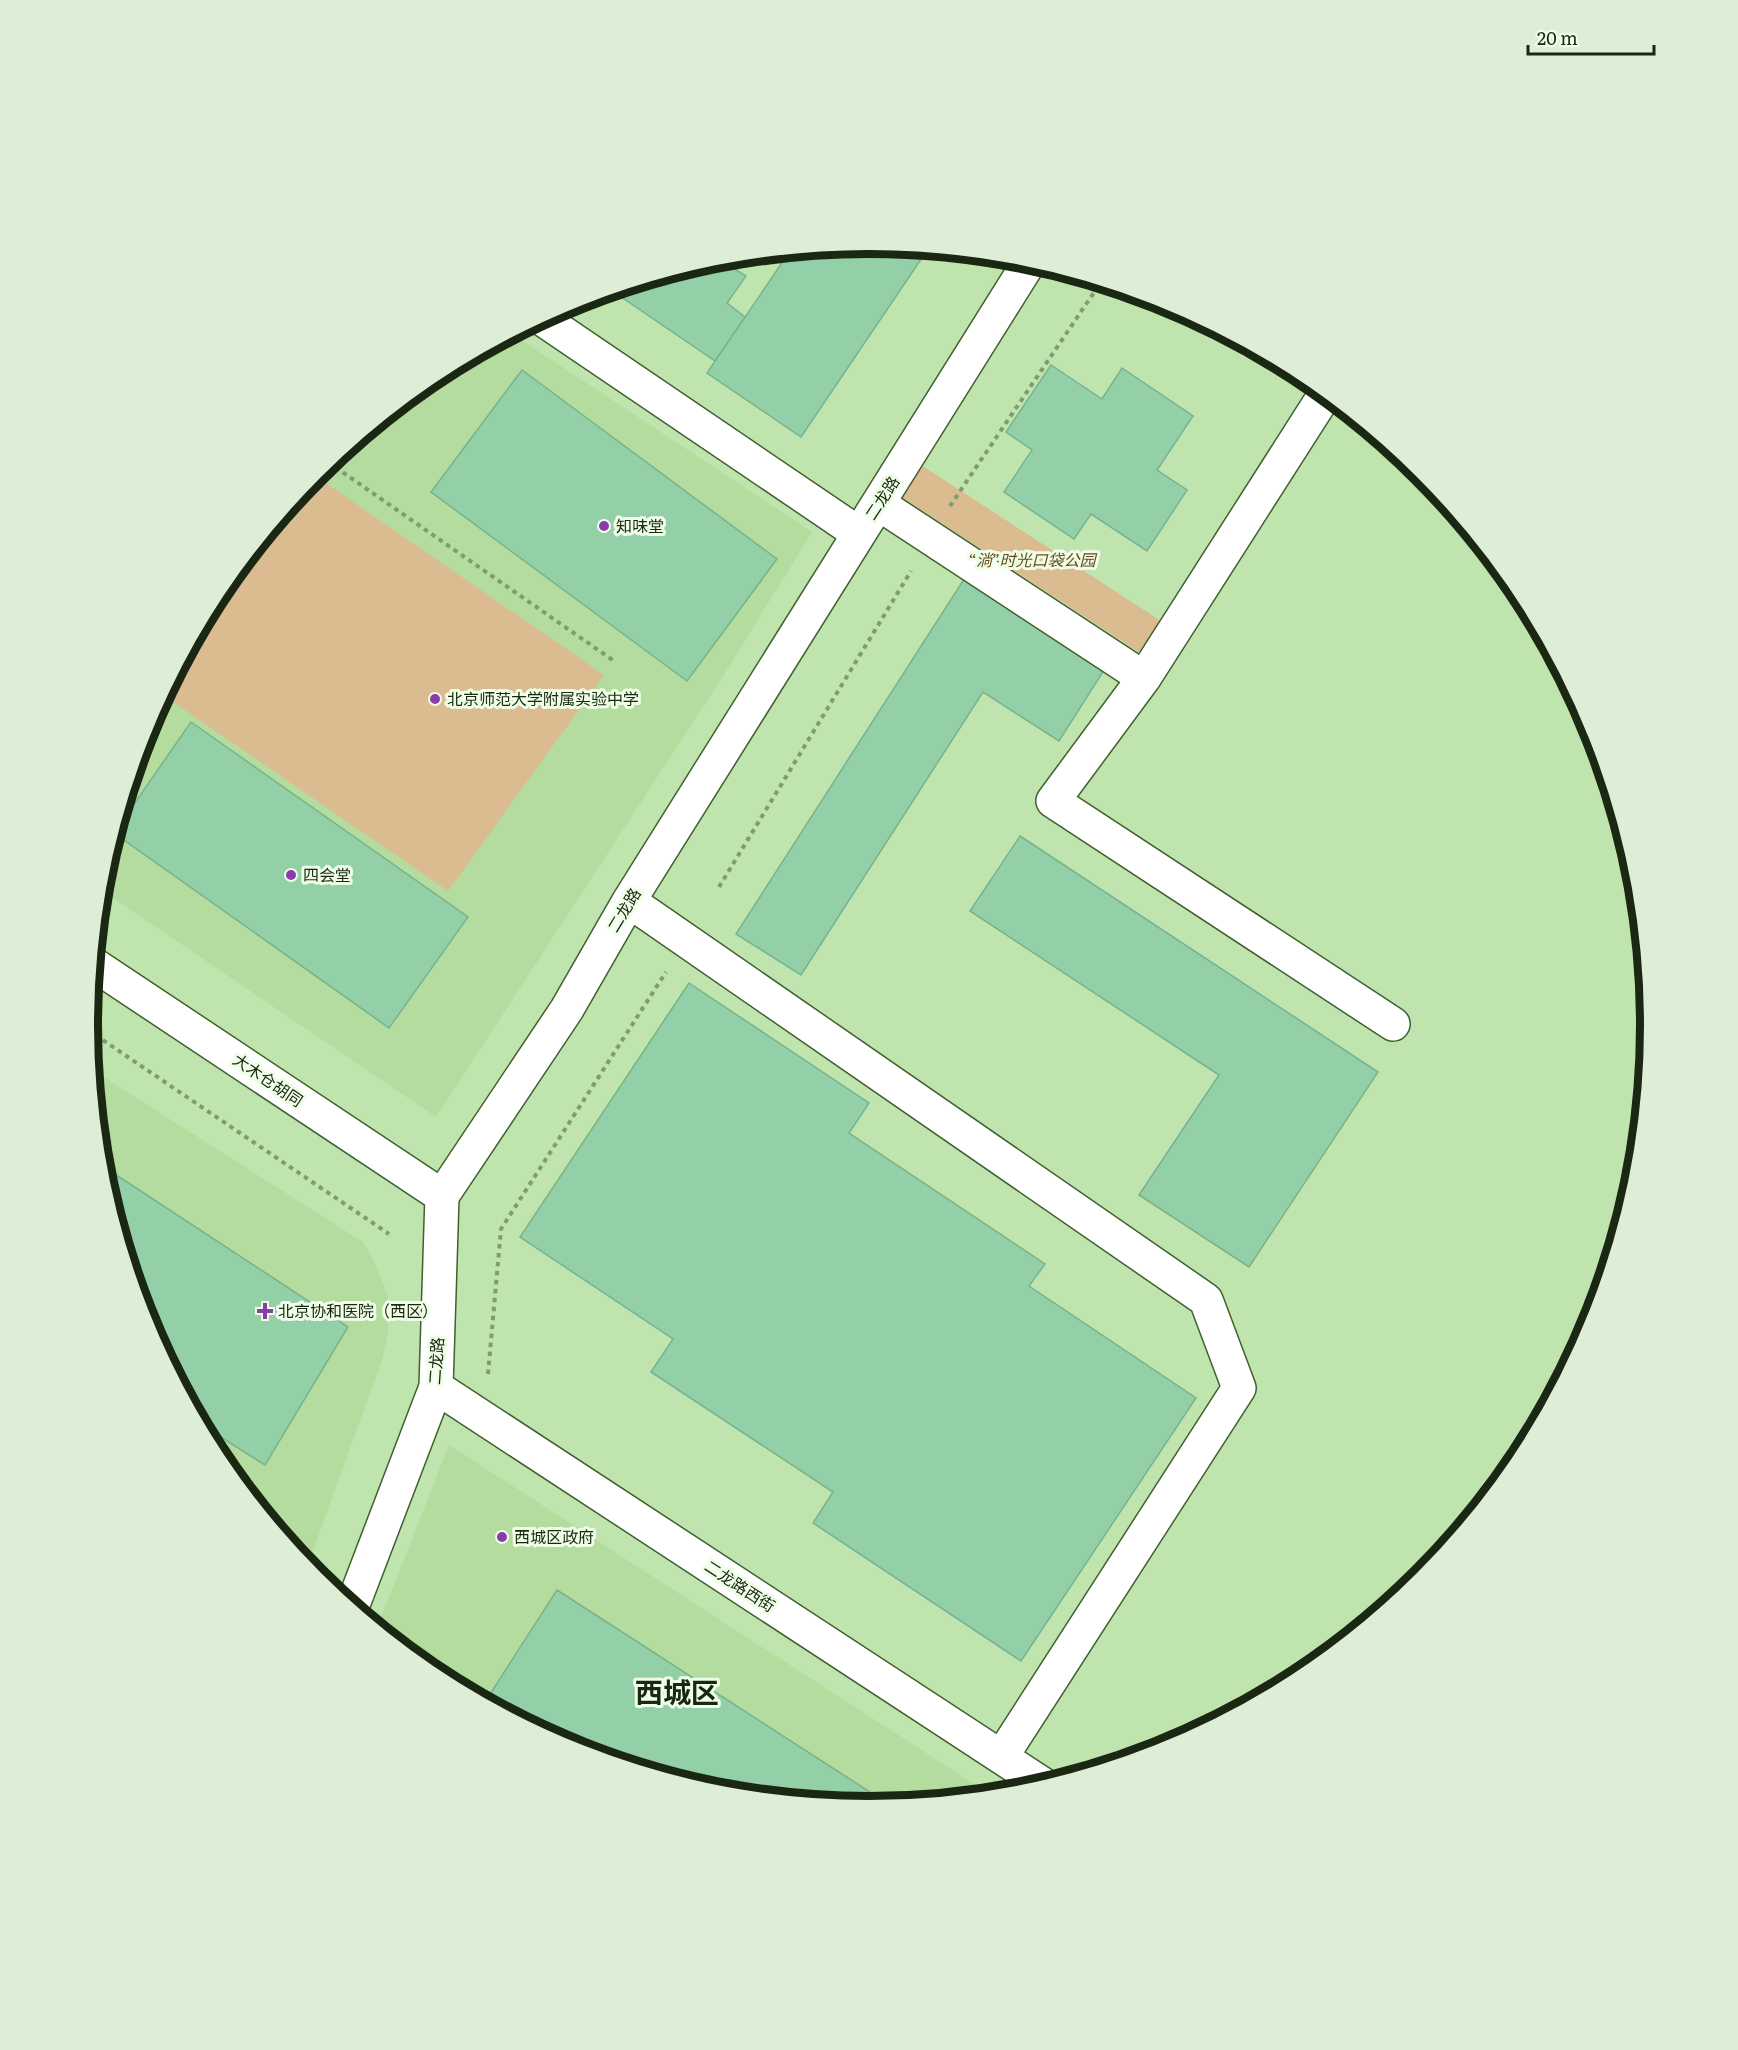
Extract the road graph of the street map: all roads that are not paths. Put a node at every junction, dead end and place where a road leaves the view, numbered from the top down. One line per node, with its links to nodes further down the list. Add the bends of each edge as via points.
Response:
1 (1025, 269): 4 (street, 二龙路)
2 (550, 323): 5 (street)
3 (1321, 400): 6 (street)
4 (879, 504): 5 (street, 二龙路); 6 (street)
5 (858, 533): 7 (street, 二龙路)
6 (1144, 678): 9 (street, via 1053,801)
7 (629, 901): 10 (street, 二龙路, via 567,1009); 13 (street, via 1206,1300 1239,1388)
8 (100, 968): 10 (street, 大木仓胡同)
9 (1393, 1024)
10 (442, 1196): 11 (street, 二龙路)
11 (436, 1387): 12 (street, 二龙路); 13 (street, 二龙路西街)
12 (355, 1600)
13 (1002, 1756): 14 (street, 二龙路西街)
14 (1035, 1778)

